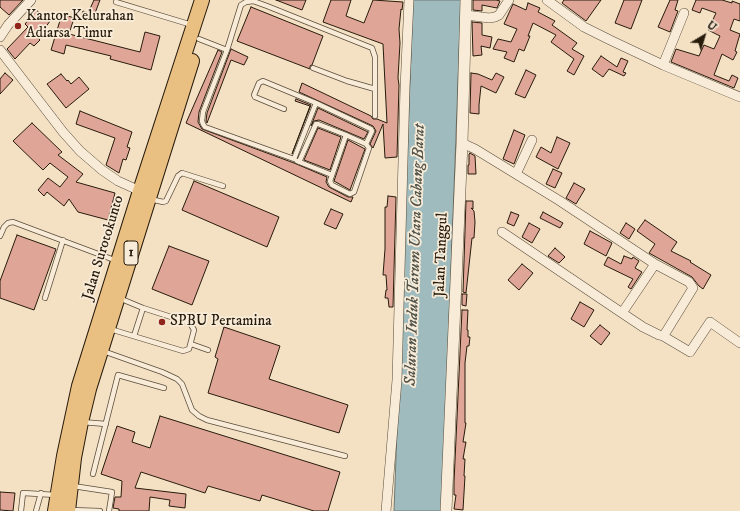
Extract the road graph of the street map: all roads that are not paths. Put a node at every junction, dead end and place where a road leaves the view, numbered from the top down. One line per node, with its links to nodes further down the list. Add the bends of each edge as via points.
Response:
1 (31, 0): 13 (street)
2 (202, 0): 12 (main road, Jalan Surotokunto / 1)
3 (212, 0): 14 (main road, Jalan Surotokunto / 1)
4 (409, 0): 65 (street, via 396,380)
5 (466, 0): 11 (street, Jalan Tanggul)
6 (510, 0): 11 (street, via 495,17)
7 (547, 0): 9 (street)
8 (116, 2): 12 (lane)
9 (557, 3): 18 (street, via 584,27)
10 (684, 13): 18 (street)
11 (466, 15): 29 (street, Jalan Tanggul)
12 (193, 25): 35 (main road, Jalan Surotokunto / 1)
13 (0, 37)
14 (199, 39): 16 (lane); 35 (main road, Jalan Surotokunto / 1)
15 (0, 50): 17 (street)
16 (227, 50): 21 (lane, via 241,5 253,1 372,48 375,57); 30 (lane, via 203,112 203,124 205,127)
17 (8, 60): 19 (street); 35 (street, via 62,132 80,150 102,170)
18 (663, 65): 22 (street)
19 (0, 66)
20 (313, 68): 21 (lane)
21 (375, 89): 25 (lane)
22 (740, 97)
23 (316, 103): 24 (lane, via 263,81 259,83 255,97); 28 (lane, via 371,129); 30 (lane)
24 (284, 109)
25 (375, 116)
26 (346, 135): 28 (lane); 31 (lane, via 316,124); 33 (lane)
27 (532, 140): 32 (street)
28 (366, 144): 33 (lane, via 369,148 353,193 350,194 332,185)
29 (462, 144): 32 (street); 66 (street, Jalan Tanggul)
30 (294, 159): 31 (lane)
31 (299, 162): 33 (lane)
32 (516, 174): 40 (street)
33 (332, 175)
34 (223, 186): 35 (lane, via 182,173 166,201)
35 (144, 195): 39 (main road, Jalan Surotokunto / 1); 41 (main road, Jalan Surotokunto / 1)
36 (502, 232): 44 (street)
37 (0, 236): 38 (lane, via 4,227 13,222)
38 (63, 240): 39 (lane); 42 (lane)
39 (119, 261): 41 (main road, Jalan Surotokunto / 1)
40 (656, 264): 44 (street); 47 (street, via 689,282 693,288)
41 (113, 296): 43 (lane); 45 (main road, Jalan Surotokunto / 1); 50 (main road, Jalan Surotokunto / 1)
42 (45, 298)
43 (143, 308): 46 (lane); 49 (lane, via 190,323 194,330)
44 (622, 313): 47 (street)
45 (109, 328): 46 (lane); 50 (main road, Jalan Surotokunto / 1)
46 (134, 336): 49 (lane, via 183,351 189,349)
47 (663, 336): 48 (street, via 690,352 710,322)
48 (740, 343)
49 (191, 344): 51 (lane)
50 (96, 349): 53 (main road, Jalan Surotokunto / 1); 55 (lane, via 177,379 182,384 192,410 207,420); 59 (main road, Jalan Surotokunto / 1, via 79,386)
51 (208, 350)
52 (164, 388): 54 (lane, via 118,375)
53 (81, 422): 54 (lane); 57 (main road, Jalan Surotokunto / 1)
54 (106, 424): 56 (lane)
55 (345, 456)
56 (93, 474)
57 (70, 486): 62 (main road, Jalan Surotokunto / 1); 64 (lane, via 112,492)
58 (41, 493): 59 (lane); 60 (lane, via 23,492); 61 (lane)
59 (57, 495): 62 (main road, Jalan Surotokunto / 1)
60 (21, 511)
61 (36, 511)
62 (63, 511): 63 (lane)
63 (100, 511)
64 (109, 511)
65 (386, 511)
66 (446, 511)

